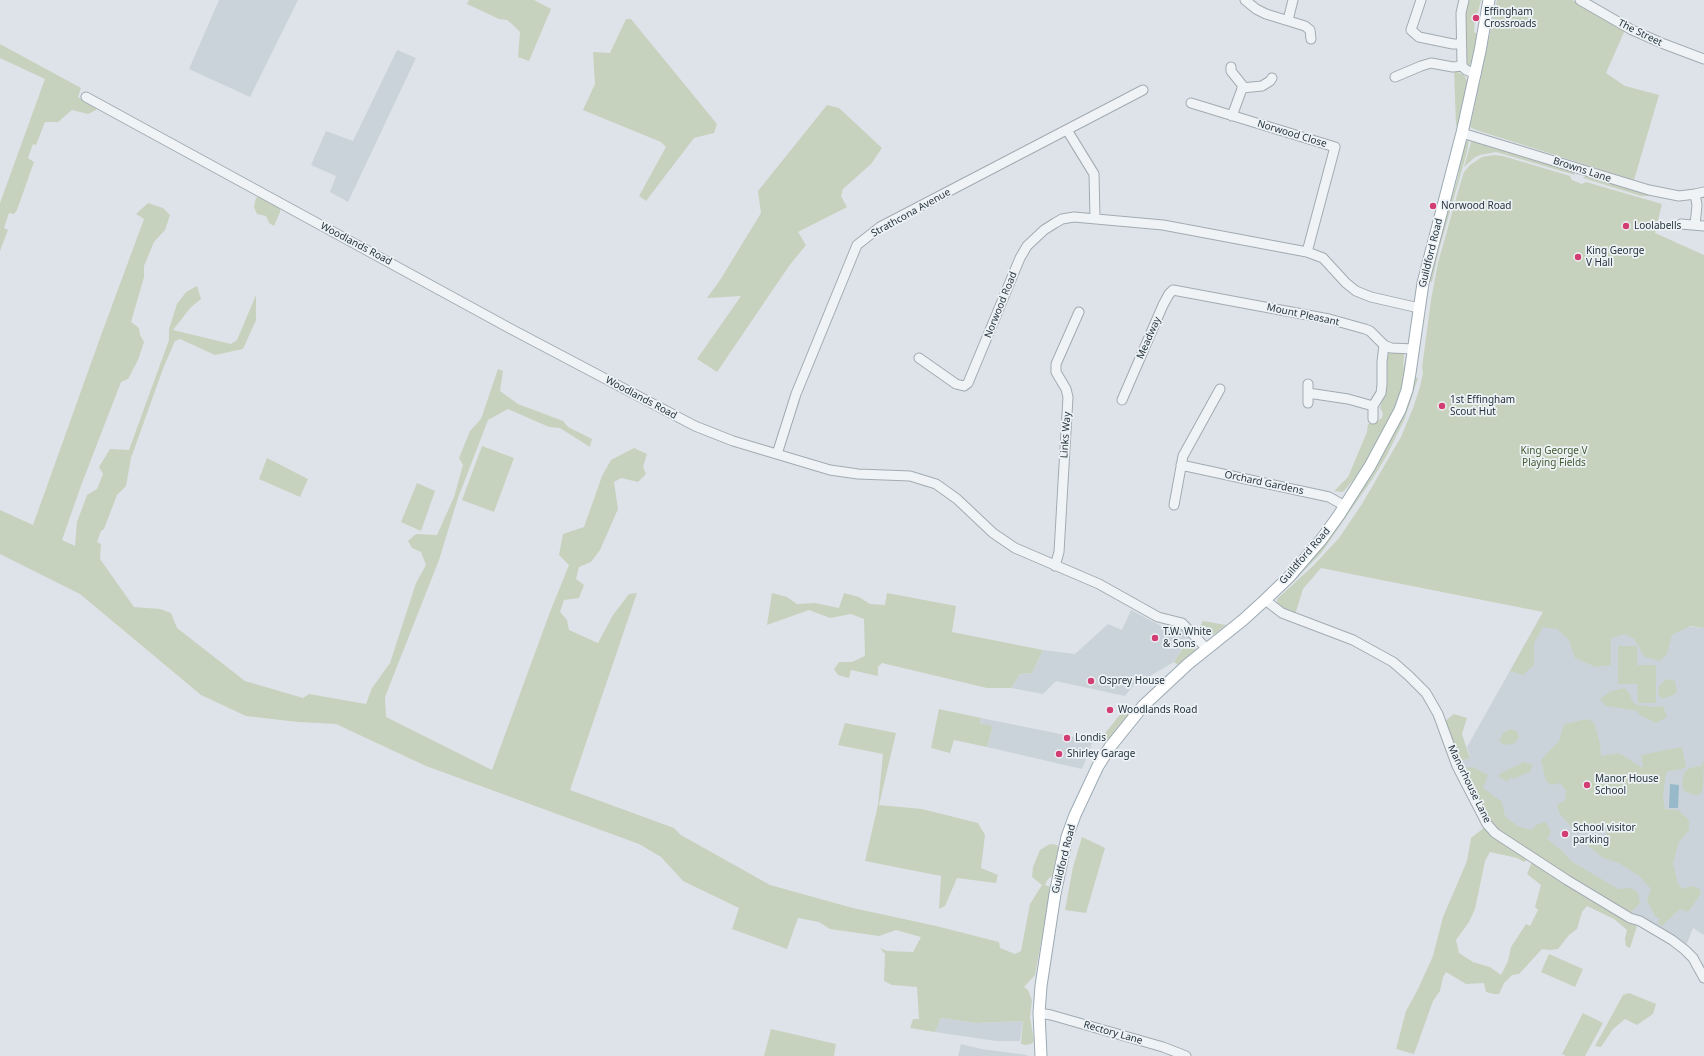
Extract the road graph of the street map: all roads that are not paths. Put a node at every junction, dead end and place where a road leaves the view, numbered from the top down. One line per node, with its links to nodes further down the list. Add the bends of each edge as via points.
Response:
1 (1245, 0): 7 (street, via 1266,14)
2 (1293, 0): 7 (street)
3 (1421, 0): 9 (street, via 1410,30 1419,37)
4 (1464, 0): 9 (street)
5 (1489, 0): 13 (main road, Guildford Road)
6 (1580, 0): 10 (street, The Street, via 1632,30)
7 (1288, 20): 8 (street, via 1310,30)
8 (1311, 39)
9 (1461, 44): 11 (street)
10 (1704, 59)
11 (1462, 66): 13 (street); 14 (street, via 1431,63)
12 (1231, 67): 16 (street)
13 (1476, 74): 22 (main road, Guildford Road)
14 (1394, 77)
15 (1272, 78): 16 (street, via 1262,86)
16 (1242, 88): 20 (street)
17 (1143, 90): 21 (street, Strathcona Avenue)
18 (86, 97): 41 (street, Woodlands Road, via 511,329 695,426)
19 (1191, 103): 20 (street, Norwood Close)
20 (1232, 116): 27 (street, Norwood Close, via 1335,147)
21 (1068, 130): 24 (street, via 1094,174); 41 (street, Strathcona Avenue, via 880,227 857,245 796,394)
22 (1462, 132): 23 (street, Browns Lane, via 1641,188 1672,195); 29 (main road, Guildford Road, via 1427,262)
23 (1700, 193): 26 (street, via 1697,205)
24 (1095, 218): 27 (street, Norwood Road, via 1163,225); 33 (street, Norwood Road, via 1062,218 1027,246 972,377 964,386 956,384)
25 (1681, 224): 26 (street)
26 (1699, 225)
27 (1307, 252): 29 (street, Norwood Road, via 1323,258 1356,291)
28 (1186, 292): 31 (street, Mount Pleasant, via 1343,323 1370,331); 37 (street, Meadway, via 1174,290 1168,294)
29 (1419, 308): 32 (main road, Guildford Road)
30 (1079, 312): 45 (street, Links Way, via 1056,364 1056,372 1068,397 1059,552)
31 (1384, 345): 32 (street, via 1391,348); 39 (street, via 1381,393)
32 (1414, 349): 44 (main road, Guildford Road, via 1407,390 1400,410 1380,449)
33 (919, 358)
34 (1308, 384): 36 (street)
35 (1220, 389): 42 (street, via 1188,446)
36 (1308, 393): 38 (street); 39 (street)
37 (1122, 400)
38 (1308, 403)
39 (1373, 406): 40 (street)
40 (1374, 419)
41 (777, 454): 45 (street, Woodlands Road, via 846,473 910,476 936,484 1004,541)
42 (1181, 465): 43 (street); 44 (street, Orchard Gardens, via 1329,497)
43 (1174, 505)
44 (1345, 506): 46 (main road, Guildford Road, via 1321,540)
45 (1055, 566): 47 (street, Woodlands Road, via 1099,584 1158,617 1182,623)
46 (1265, 600): 47 (main road, Guildford Road); 48 (street, Manorhouse Lane, via 1282,613 1353,640 1392,662 1409,676 1426,693 1438,714 1457,766 1487,824 1495,833 1567,880 1679,945 1692,958)
47 (1207, 649): 49 (main road, Guildford Road, via 1159,690 1126,726 1098,766 1083,796 1067,837 1055,894)
48 (1704, 978)
49 (1039, 1013): 50 (main road, Guildford Road); 51 (street, Rectory Lane, via 1163,1047)
50 (1040, 1056)
51 (1186, 1056)

